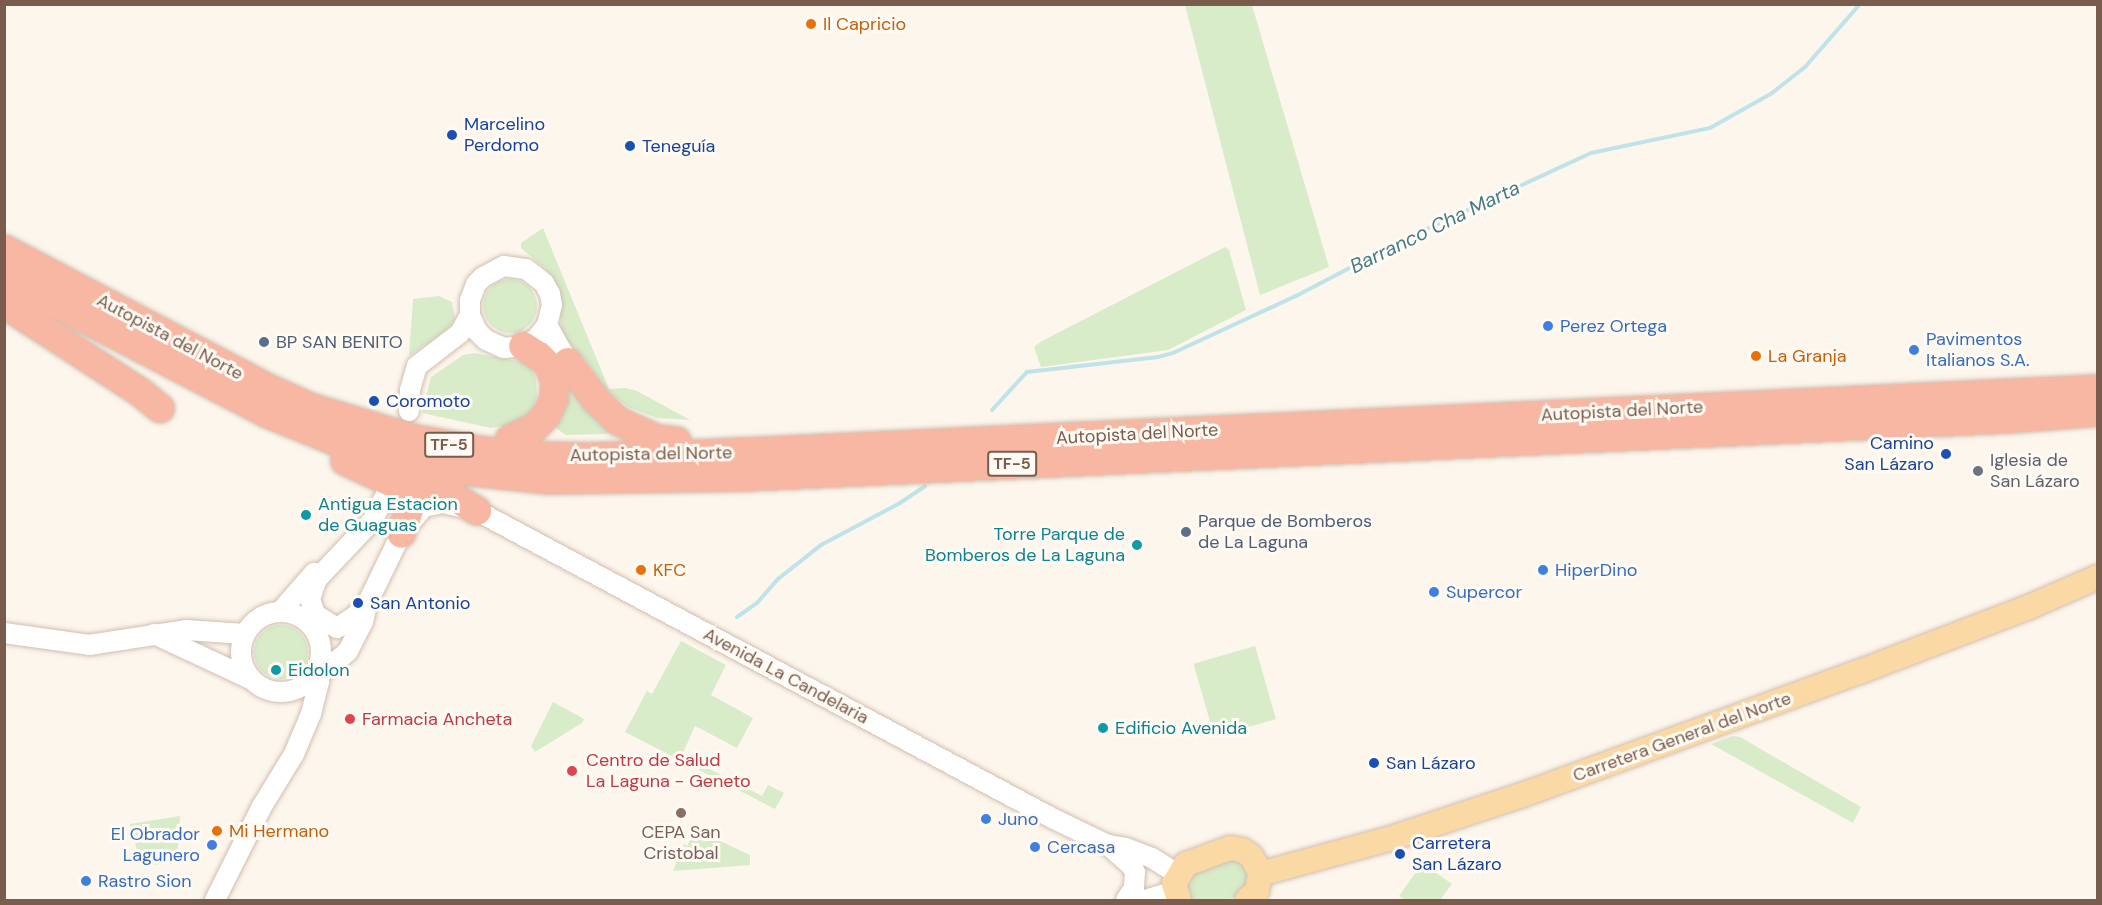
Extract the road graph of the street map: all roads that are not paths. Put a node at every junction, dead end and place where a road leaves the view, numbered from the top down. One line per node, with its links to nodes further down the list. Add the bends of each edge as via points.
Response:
1 (4, 249): 5 (highway, Autopista del Norte / TF-5)
2 (4, 277): 3 (highway, Autopista del Norte / TF-5)
3 (52, 303): 13 (highway, Autopista del Norte / TF-5, via 266,413 340,443 438,468 549,480 745,477); 17 (highway, via 188,393 281,437)
4 (4, 304): 12 (highway)
5 (127, 315): 14 (highway, via 176,326 279,378 353,408 423,427); 16 (highway, Autopista del Norte / TF-5, via 312,408 415,439 484,451 586,458)
6 (470, 315): 7 (street, via 476,284 492,270 513,266 526,269 544,283 552,305); 8 (street, via 477,332); 8 (street, via 460,333 422,360 414,375 410,406 427,367 449,351)
7 (547, 325): 9 (street, via 536,339); 10 (street)
8 (486, 340): 9 (street, via 504,348)
9 (523, 346): 14 (highway, via 549,366 555,381 554,399 546,416 534,428)
10 (568, 362): 15 (highway, via 596,400 618,421 657,439)
11 (2097, 389): 16 (highway, Autopista del Norte / TF-5)
12 (160, 408)
13 (2097, 412)
14 (510, 439): 15 (highway, via 634,444)
15 (677, 441): 16 (highway, via 758,438)
16 (798, 450)
17 (364, 468): 19 (highway, via 422,484); 20 (highway, via 406,489 410,507)
18 (391, 485): 21 (street, via 372,521)
19 (477, 510): 20 (street, Avenida La Candelaria, via 435,503 424,507); 35 (street, Avenida La Candelaria)
20 (401, 534): 23 (street)
21 (329, 564): 24 (street, via 312,574); 25 (street, via 310,599)
22 (2097, 577): 36 (main road, Carretera General del Norte, via 1859,672 1525,794 1395,837)
23 (361, 610): 25 (street, via 337,628); 29 (street, via 363,622)
24 (280, 612): 25 (street); 28 (street, via 263,616)
25 (314, 624): 30 (street, via 321,651)
26 (4, 633): 27 (street, via 81,644)
27 (154, 634): 28 (street, via 186,630); 31 (street)
28 (245, 634): 31 (street, via 241,655)
29 (348, 651): 30 (street, via 328,668); 33 (street, via 304,742)
30 (316, 672): 32 (street, via 294,690); 33 (street, via 320,681)
31 (252, 680): 32 (street)
32 (275, 692): 34 (street, via 294,704 299,718 266,788)
33 (294, 754): 34 (street)
34 (261, 808): 38 (street)
35 (1108, 845): 37 (street, Avenida La Candelaria, via 1152,858); 39 (street, via 1135,873 1134,888)
36 (1260, 874): 37 (main road, via 1251,856 1230,848 1186,864); 41 (main road, via 1257,891)
37 (1177, 888): 40 (street)
38 (215, 900)
39 (1126, 900)
40 (1145, 900)
41 (1246, 900)

